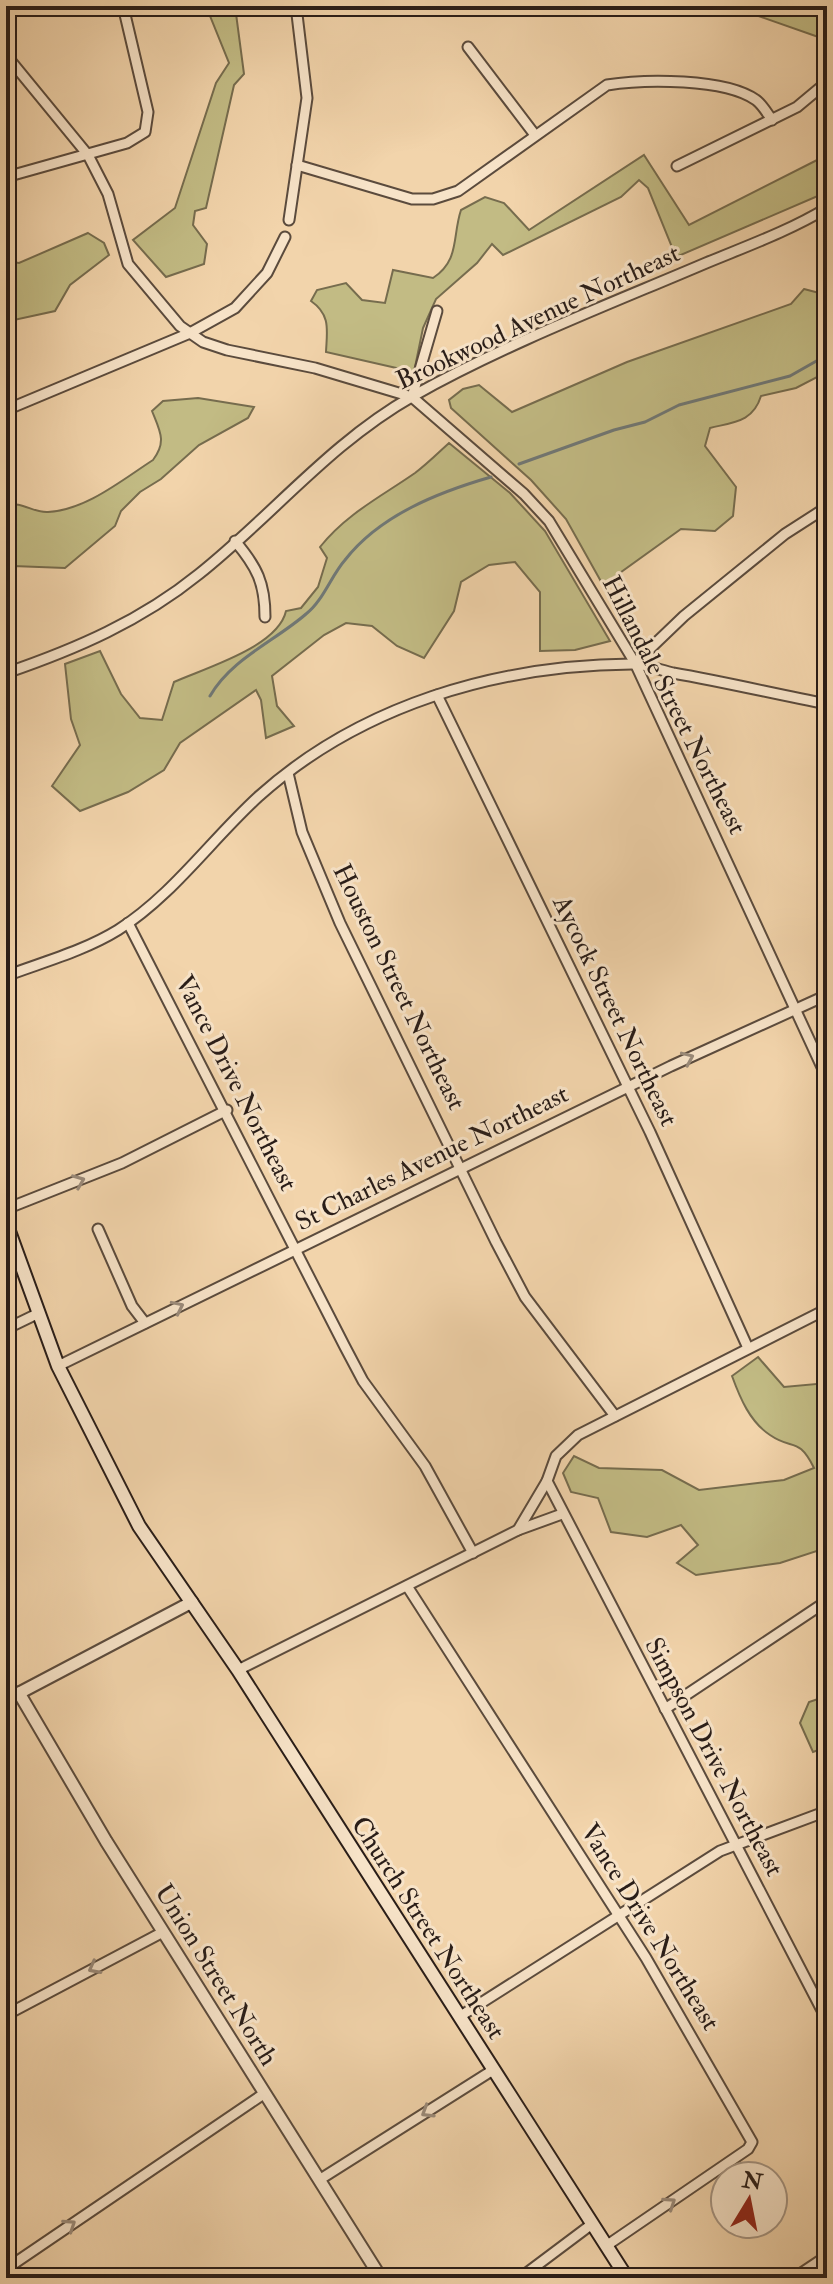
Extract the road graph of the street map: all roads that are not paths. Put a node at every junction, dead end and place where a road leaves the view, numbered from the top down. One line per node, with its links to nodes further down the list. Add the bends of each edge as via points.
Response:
1 (123, 6): 8 (street, via 148,123 138,139)
2 (296, 6): 9 (street, via 307,98)
3 (468, 47): 7 (street)
4 (6, 55): 8 (street, Hillandale Street Northeast)
5 (827, 82): 6 (street)
6 (772, 120): 7 (street, via 757,101 730,88 633,81 607,85); 10 (street)
7 (535, 135): 9 (street, via 458,191 433,199 412,199)
8 (88, 155): 11 (street); 16 (street, Hillandale Street Northeast, via 108,194 128,264)
9 (297, 165): 13 (street)
10 (677, 166)
11 (6, 177)
12 (827, 208): 17 (street, Brookwood Avenue Northeast)
13 (289, 220)
14 (285, 237): 16 (street, via 249,296)
15 (437, 311): 17 (street)
16 (190, 333): 17 (street, Hillandale Street Northeast, via 227,350 315,368); 18 (street)
17 (412, 397): 20 (street, Brookwood Avenue Northeast, via 349,438); 22 (street, Hillandale Street Northeast, via 549,521)
18 (6, 410)
19 (827, 507): 22 (street, via 684,616)
20 (235, 541): 21 (street, via 258,569 265,587); 23 (street, Brookwood Avenue Northeast, via 142,614 66,652)
21 (265, 617)
22 (635, 663): 24 (street, via 516,675); 25 (street); 30 (street, Hillandale Street Northeast)
23 (6, 673)
24 (437, 695): 26 (street, via 372,720); 32 (street, Aycock Street Northeast)
25 (827, 704)
26 (288, 773): 27 (street); 34 (street, Houston Street Northeast, via 302,832 340,923)
27 (128, 923): 28 (street, via 79,950); 33 (street, Vance Drive Northeast)
28 (6, 976)
29 (827, 995): 30 (street, St Charles Avenue Northeast)
30 (795, 1009): 31 (street, Hillandale Street Northeast); 32 (street, St Charles Avenue Northeast, one-way to 30)
31 (827, 1078)
32 (628, 1087): 34 (street, St Charles Avenue Northeast); 43 (street, Aycock Street Northeast)
33 (227, 1110): 35 (street, one-way to 33, via 122,1163); 38 (street, Vance Drive Northeast)
34 (461, 1168): 38 (street, St Charles Avenue Northeast); 45 (street, Houston Street Northeast, via 525,1297)
35 (6, 1209)
36 (6, 1223): 40 (main road, Church Street Northeast)
37 (98, 1229): 41 (street, via 132,1306)
38 (296, 1249): 41 (street, St Charles Avenue Northeast, one-way to 38); 49 (street, Vance Drive Northeast, via 363,1381 425,1466)
39 (827, 1309): 43 (street)
40 (39, 1313): 42 (street); 44 (main road, Church Street Northeast)
41 (145, 1323): 44 (street, St Charles Avenue Northeast)
42 (6, 1329)
43 (748, 1348): 45 (street)
44 (58, 1366): 52 (main road, Church Street Northeast, via 139,1526)
45 (615, 1416): 46 (street, via 564,1447)
46 (547, 1481): 47 (street, Simpson Drive Northeast); 48 (street)
47 (562, 1514): 48 (street); 56 (street, Simpson Drive Northeast)
48 (518, 1530): 49 (street)
49 (473, 1553): 50 (street)
50 (407, 1586): 53 (street); 59 (street, Vance Drive Northeast)
51 (827, 1601): 56 (street)
52 (192, 1602): 53 (main road, Church Street Northeast); 54 (street)
53 (238, 1670): 62 (main road, Church Street Northeast)
54 (19, 1693): 55 (street); 60 (street, Union Street North)
55 (6, 1700)
56 (665, 1709): 58 (street, Simpson Drive Northeast)
57 (827, 1811): 58 (street)
58 (734, 1843): 59 (street); 63 (street, Simpson Drive Northeast)
59 (618, 1915): 62 (street); 68 (street, Vance Drive Northeast, one-way to 59, via 752,2142)
60 (163, 1932): 61 (street, one-way to 61); 65 (street, Union Street North)
61 (6, 2015)
62 (459, 2017): 64 (main road, Church Street Northeast)
63 (827, 2020)
64 (493, 2070): 66 (street, one-way to 66); 67 (main road, Church Street Northeast)
65 (265, 2093): 66 (street, Union Street North); 70 (street, one-way to 65)
66 (319, 2180): 71 (street, Union Street North)
67 (592, 2224): 68 (main road, Church Street Northeast); 72 (street)
68 (606, 2246): 73 (main road, Church Street Northeast)
69 (827, 2256): 74 (street)
70 (6, 2269)
71 (381, 2278)
72 (520, 2278)
73 (627, 2278)
74 (794, 2278)

